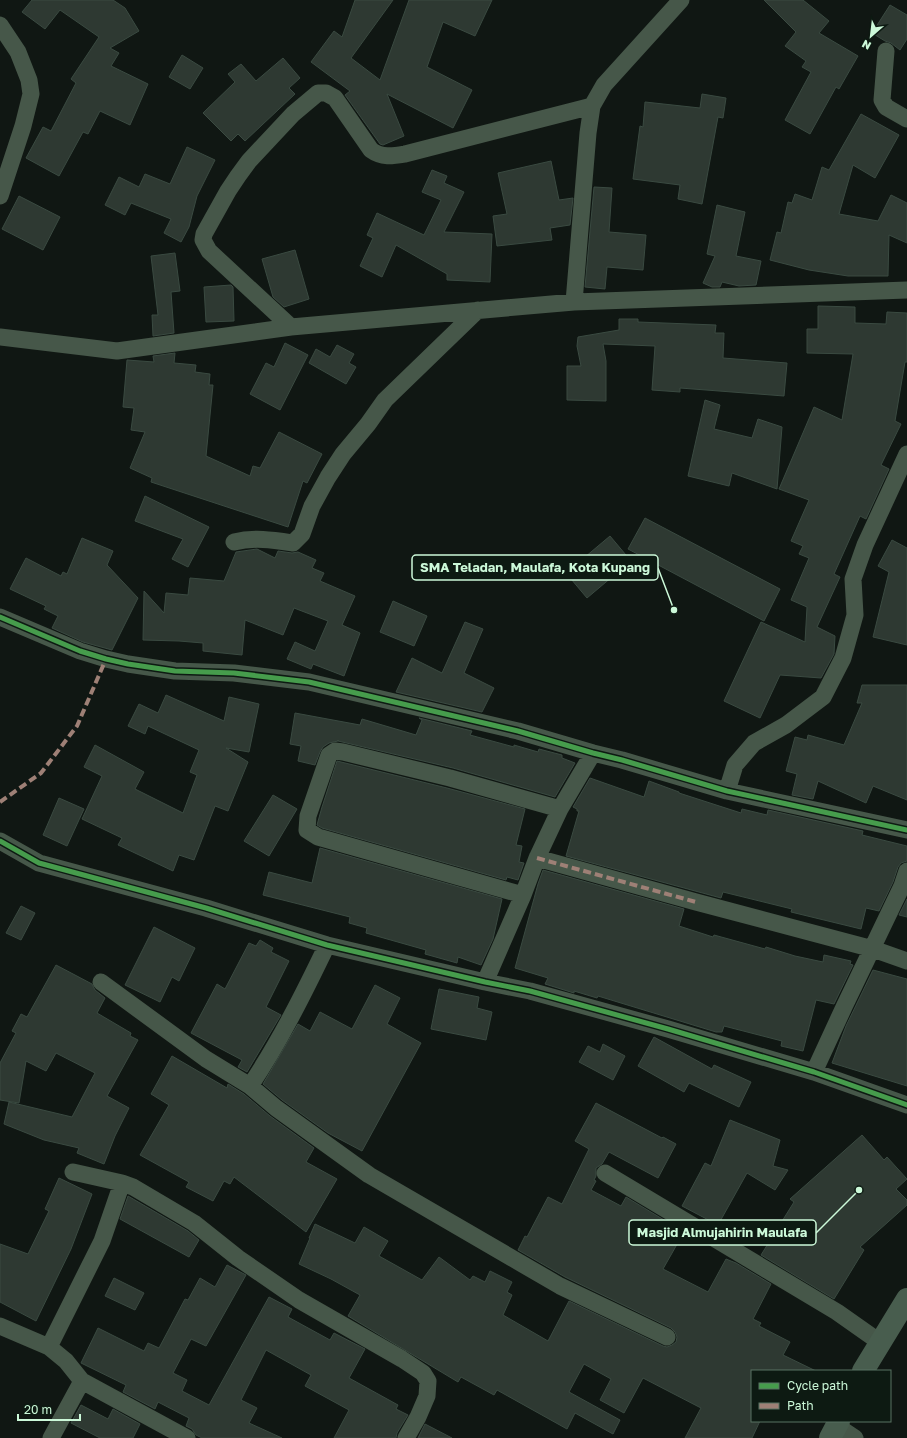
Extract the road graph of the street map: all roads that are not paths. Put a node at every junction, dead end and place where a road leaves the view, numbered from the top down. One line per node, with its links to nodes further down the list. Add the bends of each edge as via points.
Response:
1 (681, 0): 4 (street, via 604,85)
2 (0, 25): 6 (street, via 18,52 29,80 31,94)
3 (886, 51): 5 (street, via 882,100 886,107)
4 (592, 106): 8 (street); 10 (street, via 405,154 383,156 371,150 334,98 326,93 318,93 293,114 249,161 228,190 203,240 208,251)
5 (907, 119)
6 (0, 196)
7 (907, 290): 8 (street)
8 (574, 302): 9 (street)
9 (478, 310): 10 (street); 13 (street, via 385,400 328,477 312,506 302,534 293,543 263,539)
10 (292, 327): 11 (street, via 116,351)
11 (0, 337)
12 (907, 454): 16 (street, via 865,545 853,580 855,615 843,658 823,698 786,725 754,743 735,765)
13 (234, 542)
14 (0, 617): 15 (street, via 80,651 106,659 175,671 234,673 309,682 518,731)
15 (593, 753): 16 (street); 17 (street)
16 (727, 791): 18 (street)
17 (560, 809): 20 (street); 22 (street, via 351,754 335,751 329,755 308,816 307,830 318,837)
18 (907, 830)
19 (0, 841): 23 (street, via 40,863)
20 (537, 858): 22 (street); 24 (street)
21 (907, 871): 24 (street)
22 (523, 894): 27 (street)
23 (327, 944): 27 (street); 29 (street, via 297,1006)
24 (872, 949): 25 (street); 28 (street)
25 (907, 961)
26 (101, 982): 29 (street, via 206,1059)
27 (485, 982): 28 (street, via 530,991)
28 (814, 1072): 30 (street)
29 (250, 1086): 36 (street, via 369,1176 560,1286)
30 (907, 1105)
31 (73, 1172): 33 (street)
32 (605, 1173): 37 (street, via 836,1312)
33 (122, 1183): 38 (street, via 99,1246); 44 (street, via 194,1223 238,1258 299,1300 423,1373 428,1381 427,1396)
34 (907, 1299): 37 (street)
35 (0, 1326): 38 (street)
36 (667, 1337)
37 (881, 1343): 39 (street)
38 (50, 1347): 40 (street, via 66,1360)
39 (864, 1370)
40 (82, 1381): 42 (street); 43 (street)
41 (835, 1428): 45 (street)
42 (51, 1438)
43 (187, 1438)
44 (406, 1438)
45 (855, 1438)

